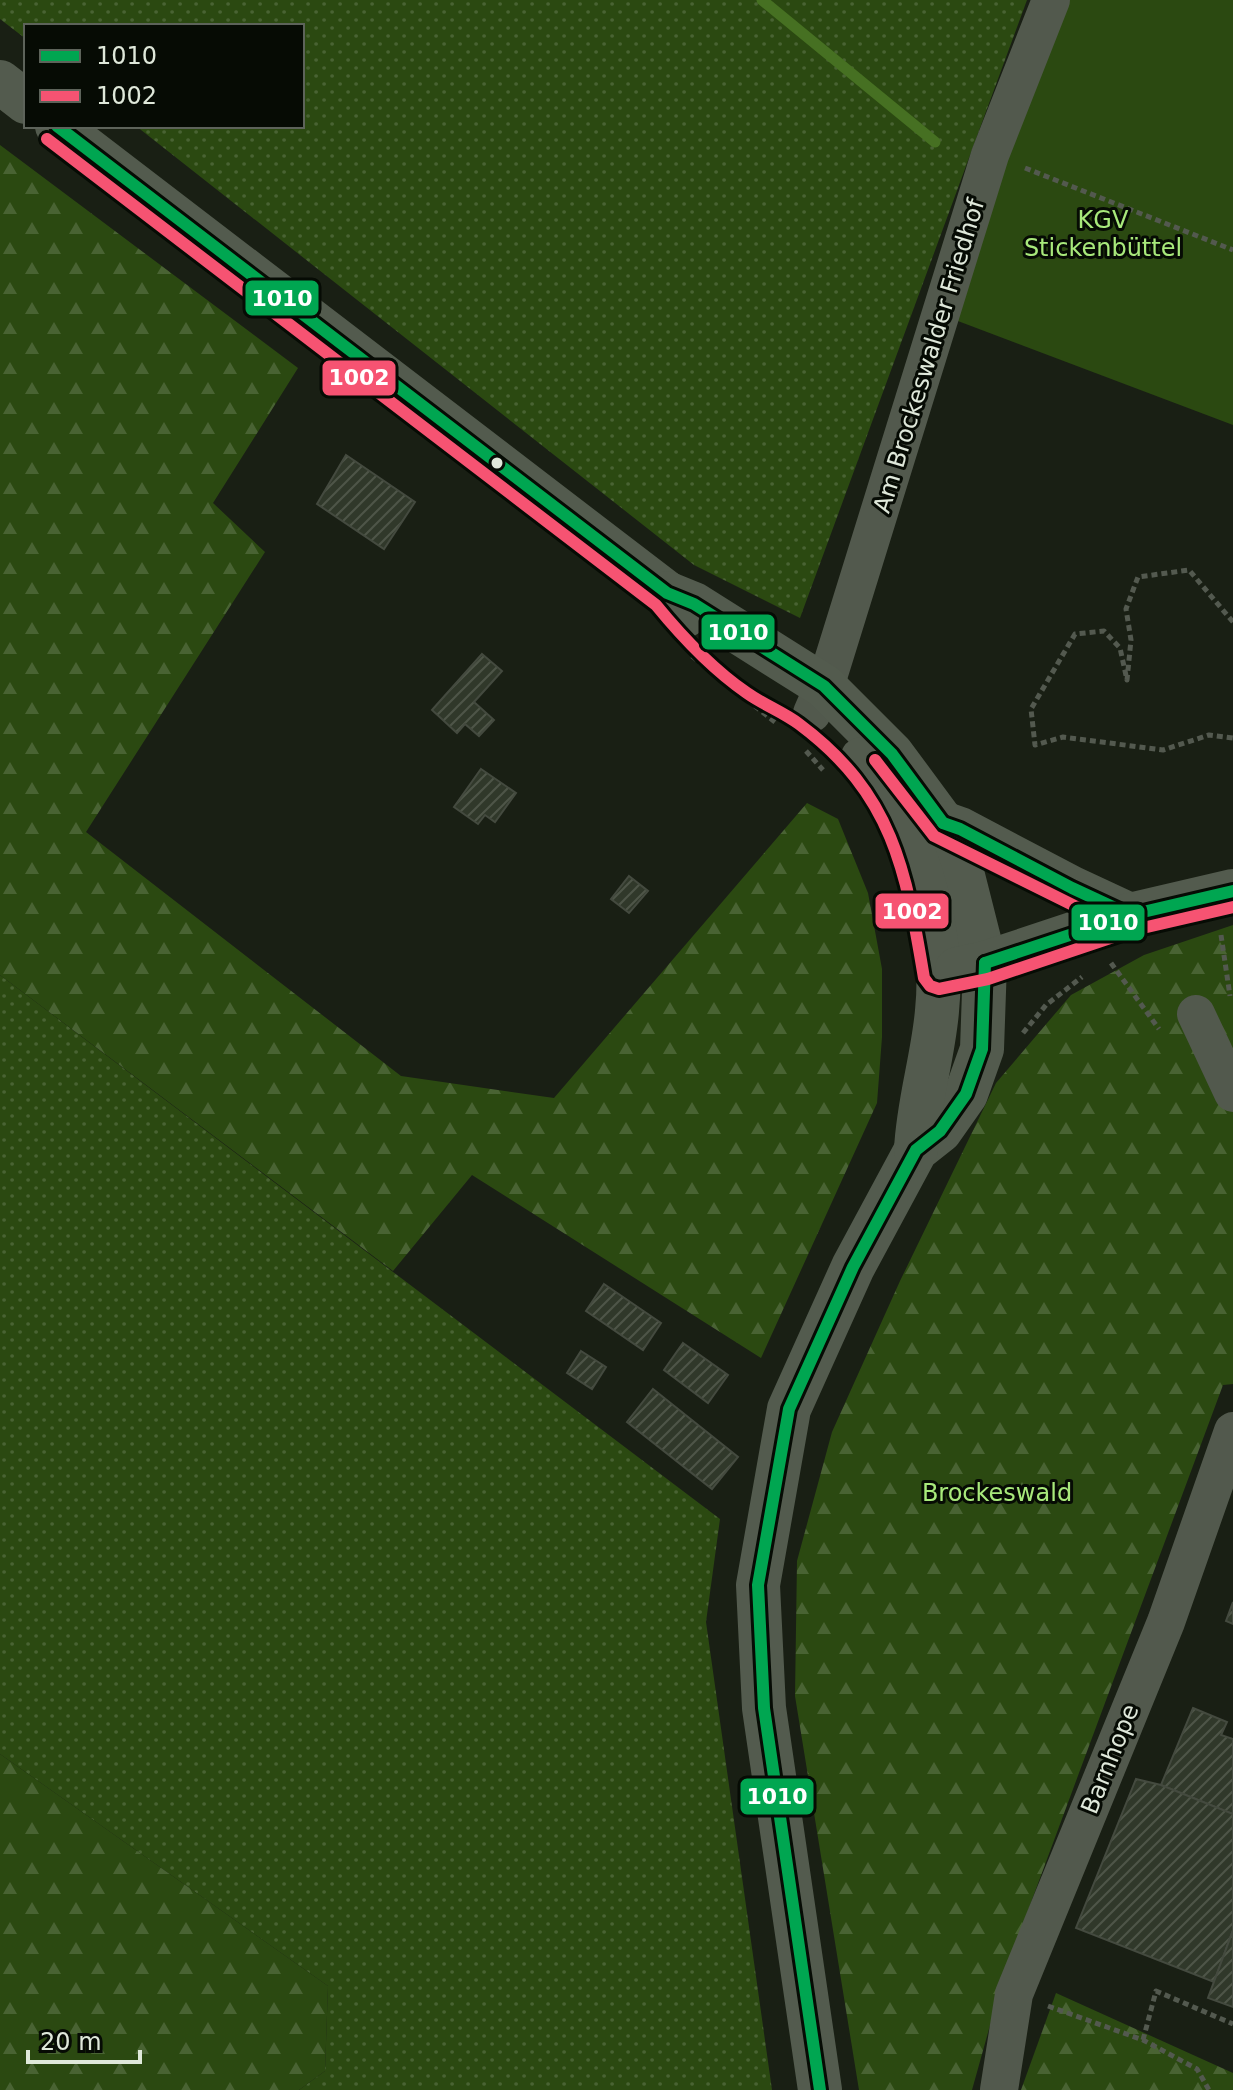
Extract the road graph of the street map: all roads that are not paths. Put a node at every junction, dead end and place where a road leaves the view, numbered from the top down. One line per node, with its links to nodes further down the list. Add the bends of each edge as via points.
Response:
1 (1051, 0): 5 (street, Am Brockeswalder Friedhof, via 990,155)
2 (0, 82): 3 (street)
3 (24, 100)
4 (60, 128): 5 (street, via 667,593 748,674)
5 (804, 717): 6 (street, via 892,754); 10 (street, via 861,757 894,809 921,875 935,927)
6 (943, 823): 8 (street); 9 (street, via 962,872)
7 (1233, 891): 8 (street)
8 (1130, 915): 9 (street)
9 (985, 963): 10 (street); 13 (street, via 982,1049 966,1094 940,1131)
10 (939, 973): 13 (street)
11 (1196, 1014): 12 (street)
12 (1233, 1093)
13 (916, 1150): 15 (street, via 853,1267 789,1409 758,1585 764,1708)
14 (1233, 1431): 16 (street, Barnhope, via 1166,1622 1014,1994)
15 (820, 2090)
16 (999, 2090)

